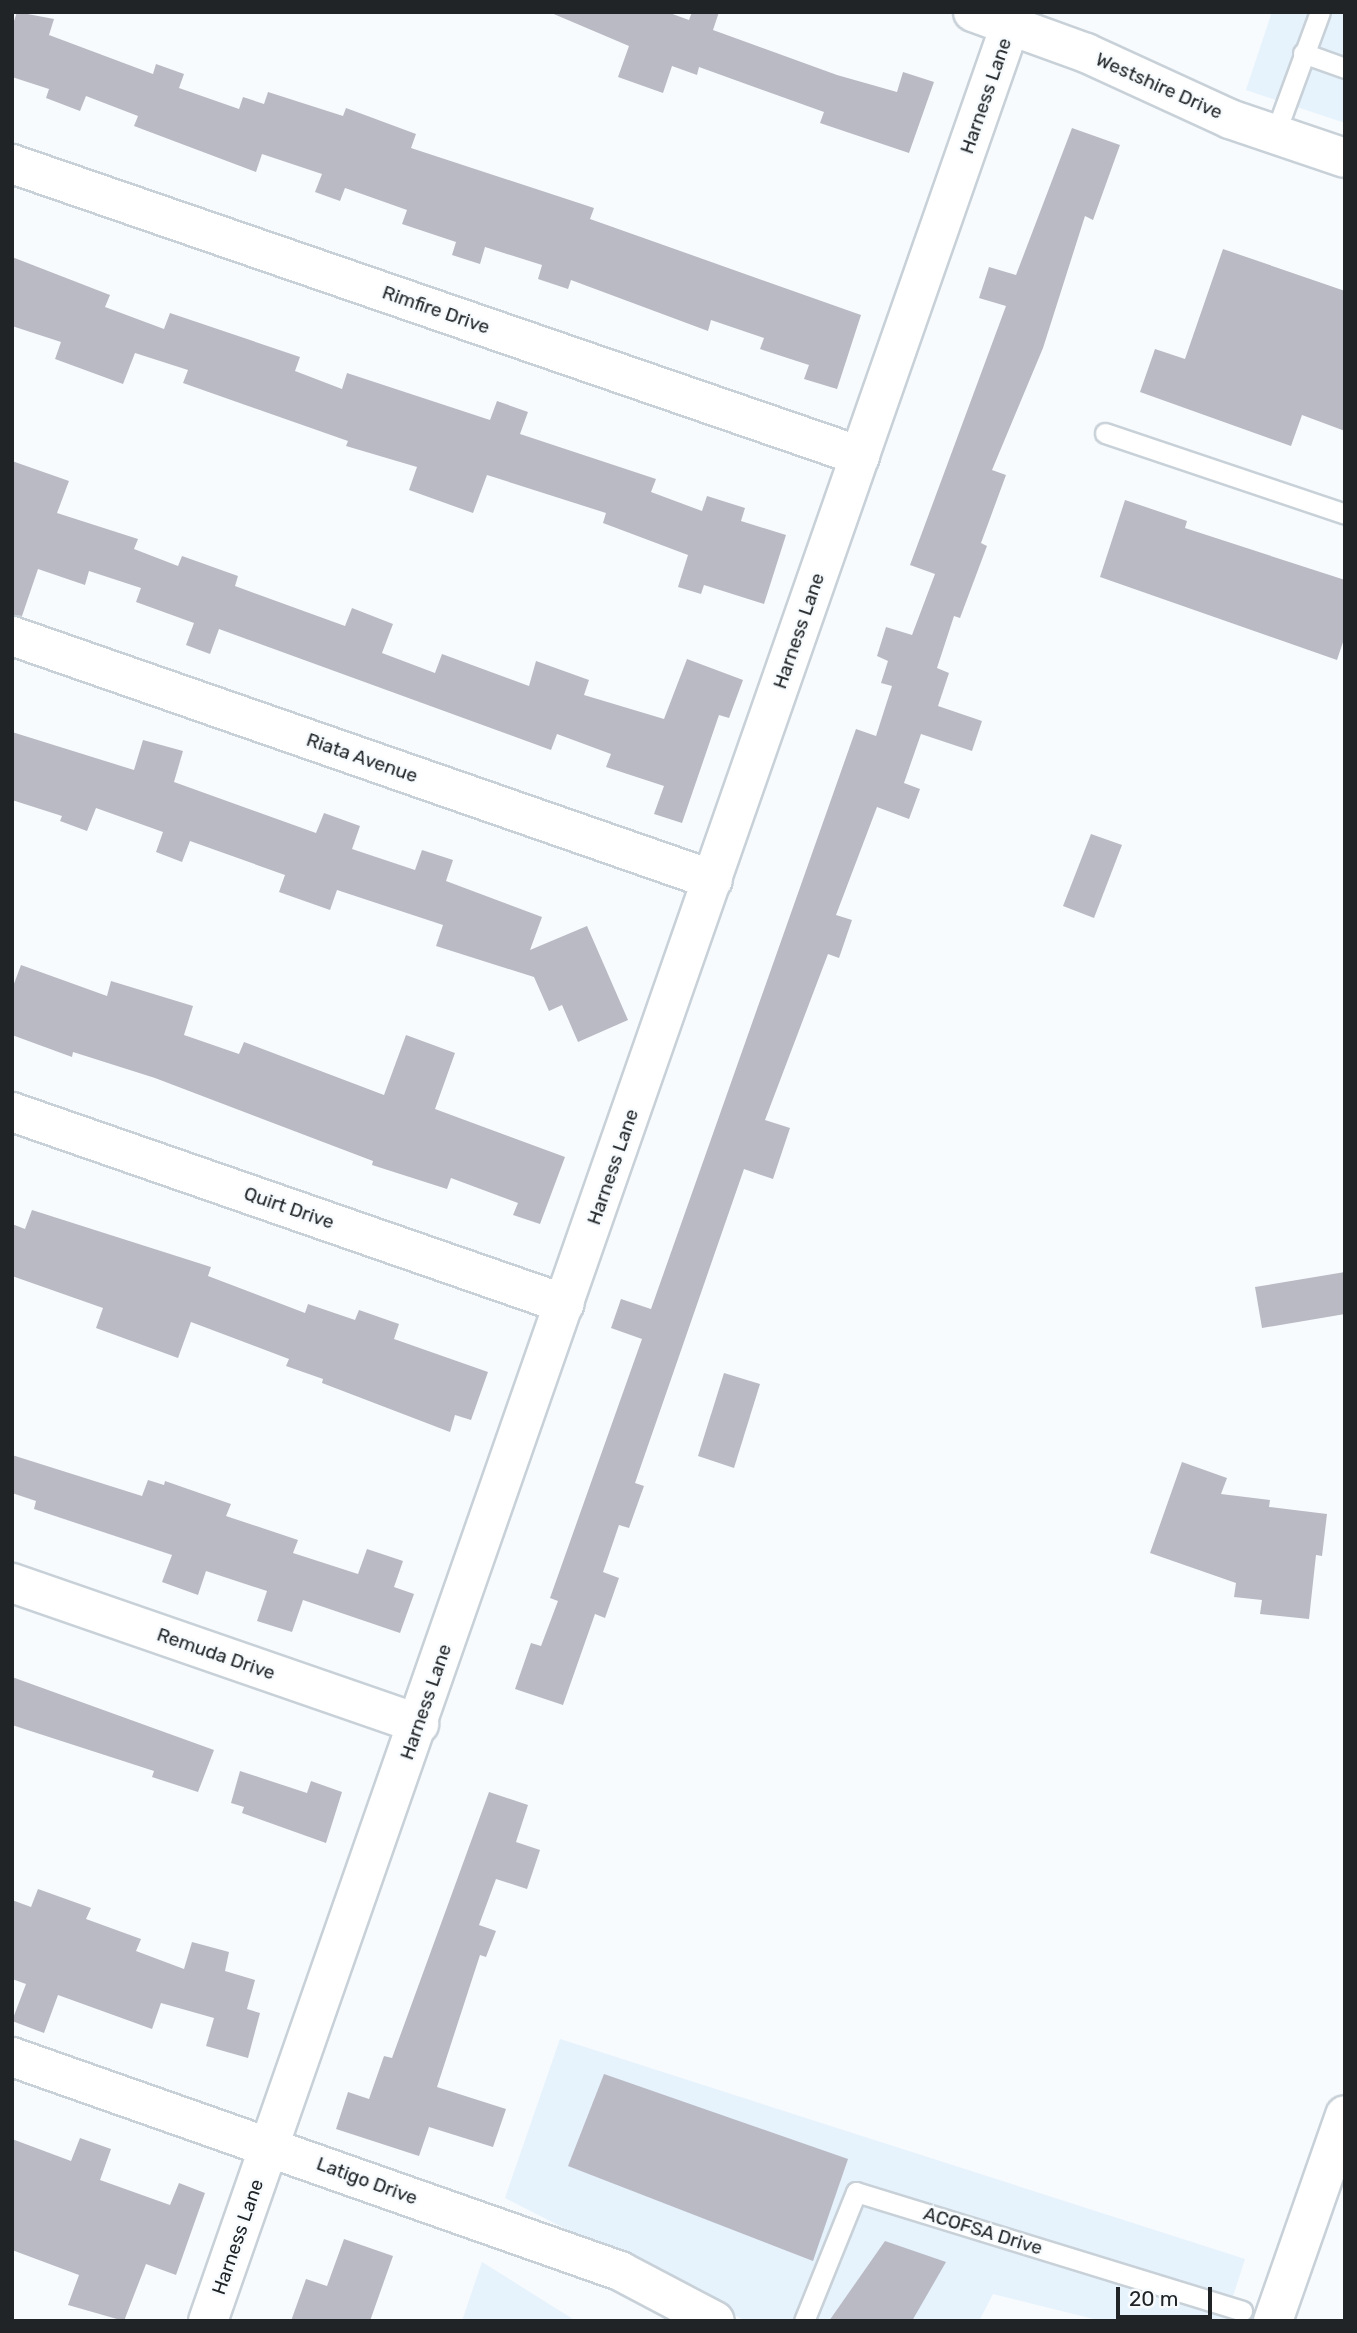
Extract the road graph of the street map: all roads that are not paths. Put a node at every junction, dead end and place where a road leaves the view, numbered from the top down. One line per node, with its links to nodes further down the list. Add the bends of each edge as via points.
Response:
1 (973, 12): 3 (street, Westshire Drive)
2 (1319, 13): 4 (lane)
3 (1013, 19): 6 (street, Westshire Drive); 10 (street, Harness Lane)
4 (1303, 53): 5 (lane); 6 (lane)
5 (1345, 68)
6 (1275, 134): 7 (street, Westshire Drive)
7 (1345, 158)
8 (12, 164): 10 (street, Rimfire Drive)
9 (1105, 433): 11 (lane)
10 (860, 456): 13 (street, Harness Lane)
11 (1345, 514)
12 (12, 636): 13 (street, Riata Avenue)
13 (713, 880): 15 (street, Harness Lane)
14 (12, 1112): 15 (street, Quirt Drive)
15 (565, 1304): 17 (street, Harness Lane)
16 (12, 1583): 17 (street, Remuda Drive)
17 (419, 1724): 20 (street, Harness Lane)
18 (12, 2057): 20 (street, Latigo Drive)
19 (1345, 2115): 21 (street)
20 (269, 2147): 22 (street, Harness Lane); 23 (street, Latigo Drive, via 620,2271)
21 (1257, 2316): 24 (lane, ACOFSA Drive, via 856,2192)
22 (208, 2321)
23 (715, 2321)
24 (804, 2321)

